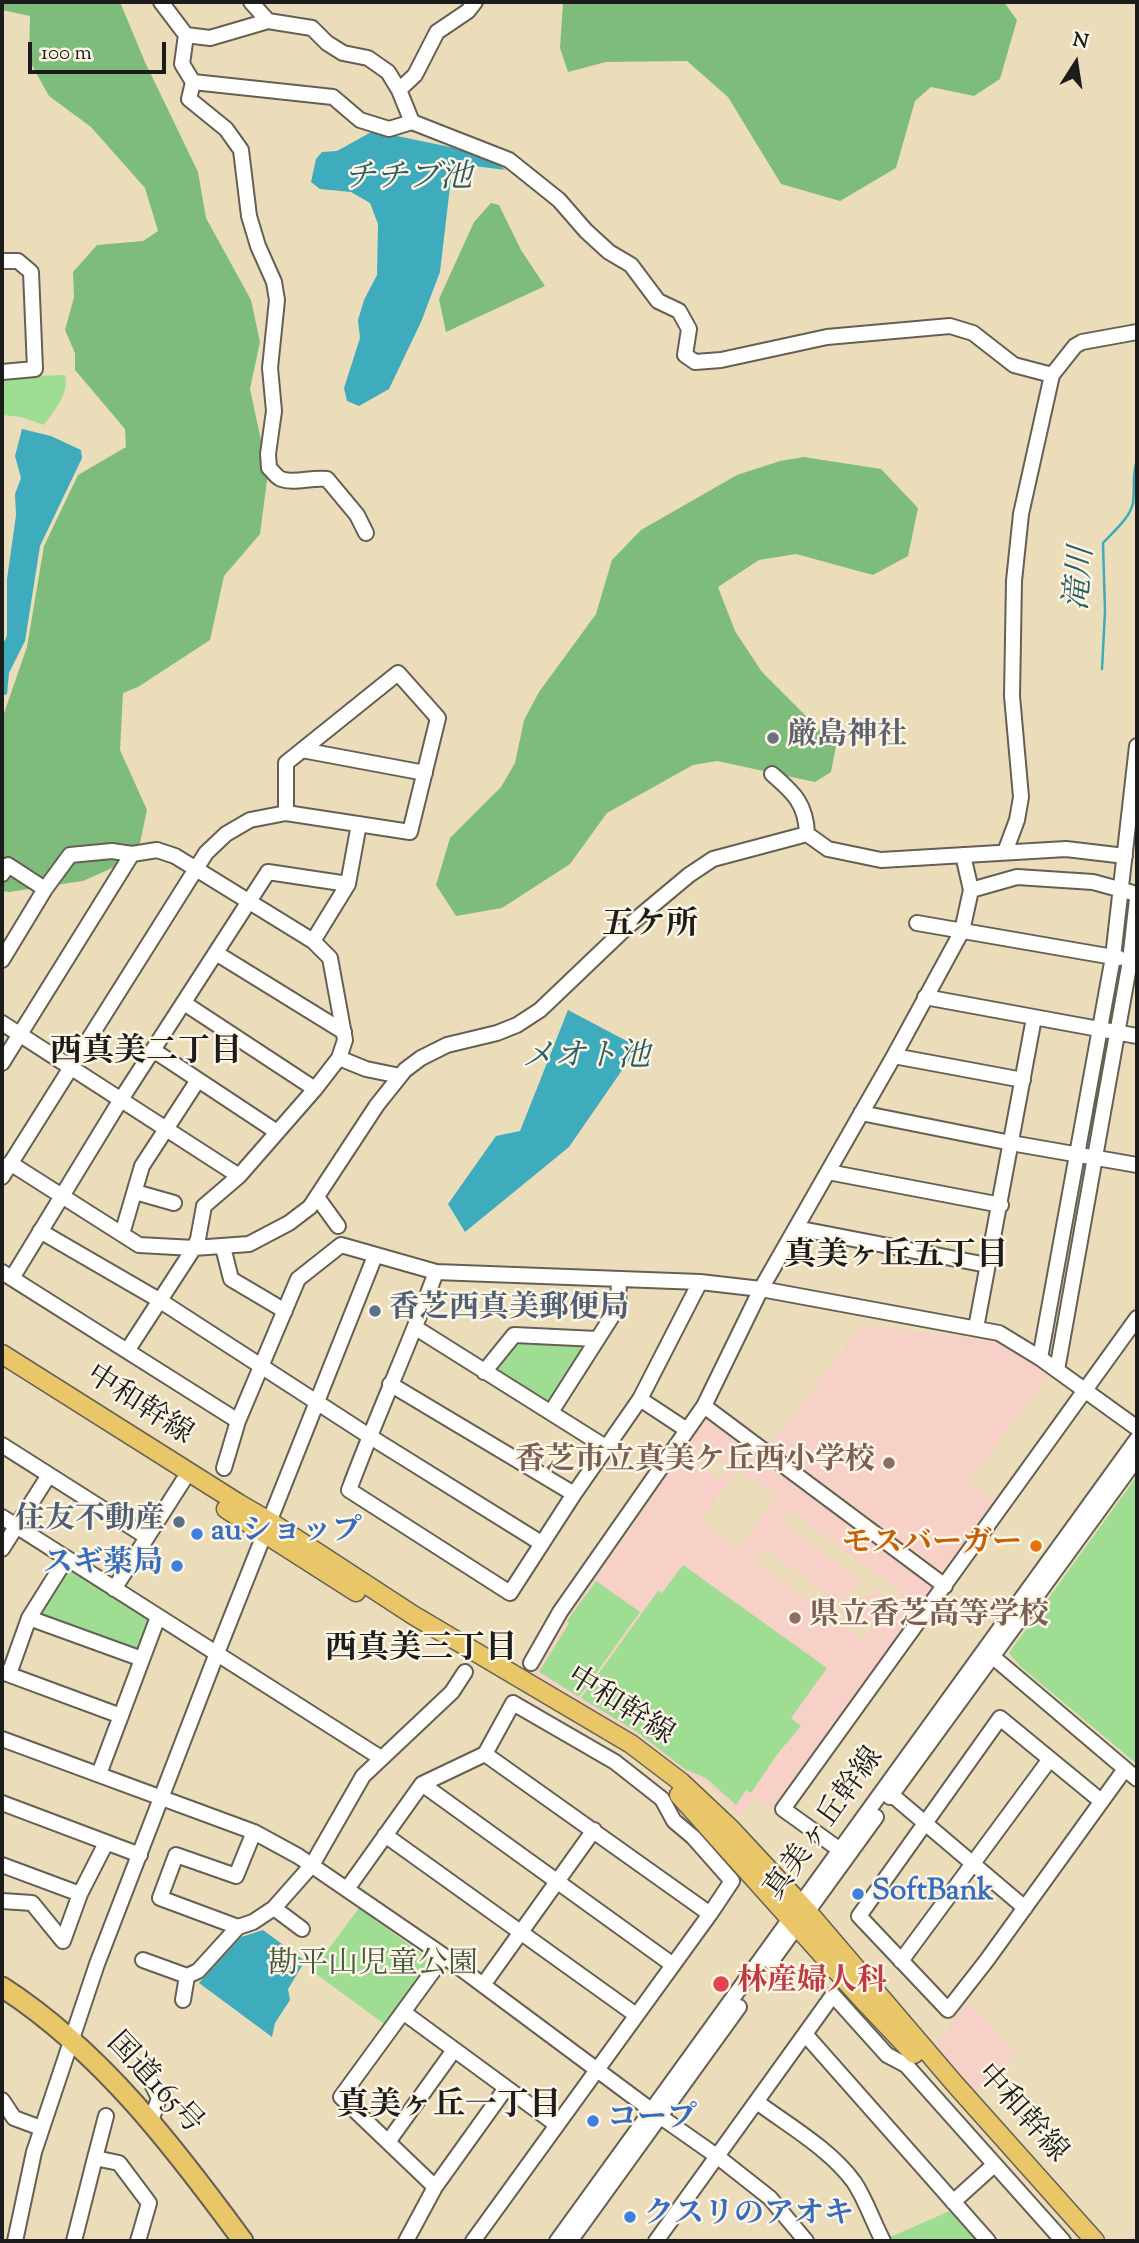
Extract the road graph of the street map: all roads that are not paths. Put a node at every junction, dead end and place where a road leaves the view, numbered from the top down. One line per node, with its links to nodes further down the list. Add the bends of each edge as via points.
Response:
1 (161, 2): 5 (street)
2 (251, 2): 4 (street)
3 (475, 2): 7 (street, via 437,32 415,75)
4 (268, 21): 5 (street, via 209,38); 7 (street, via 312,28 327,43 368,58 388,72)
5 (186, 35): 6 (street, via 181,64)
6 (192, 82): 8 (street, via 333,97 360,120 389,129); 13 (street, via 189,99 226,129 241,150 249,216 274,282 269,468 279,478 293,481 327,480)
7 (399, 90): 8 (street)
8 (412, 122): 12 (street, via 509,160 559,200 608,252 631,265 657,301 679,311 689,329 685,355 695,362 827,337 950,326 973,333 1014,365)
9 (2, 261): 11 (street, via 18,261 31,272 35,369)
10 (1137, 332): 12 (street, via 1082,342)
11 (2, 372)
12 (1052, 375): 21 (street, via 1018,535 1012,696 1021,797)
13 (366, 533)
14 (1137, 746): 24 (street)
15 (302, 750): 16 (street); 16 (street, via 398,673 438,718); 18 (street, via 286,762)
16 (425, 773): 19 (street, via 410,832)
17 (772, 774): 20 (street, via 800,802)
18 (286, 813): 19 (street); 25 (street, via 250,820 226,834)
19 (359, 824): 27 (street)
20 (807, 834): 23 (street, via 828,849 881,860); 55 (street, via 713,859 628,926 540,1010 497,1033 447,1045)
21 (1005, 852): 23 (street); 24 (street, via 1066,849)
22 (132, 854): 25 (street, via 157,850); 28 (street, via 70,855); 48 (street)
23 (963, 855): 30 (street)
24 (1125, 856): 29 (street)
25 (195, 870): 33 (street); 54 (street)
26 (2, 874): 28 (street, via 8,865)
27 (348, 884): 33 (street, via 268,872); 36 (street)
28 (45, 889): 39 (street)
29 (1121, 889): 30 (street, via 1093,882 1017,877); 31 (street); 38 (street)
30 (971, 890): 35 (street)
31 (1137, 894)
32 (1137, 899): 40 (street)
33 (248, 901): 36 (street); 37 (street)
34 (917, 923): 35 (street)
35 (962, 931): 38 (street); 41 (street)
36 (313, 941): 46 (street, via 330,958)
37 (216, 953): 42 (street); 46 (street)
38 (1112, 957): 40 (street); 45 (street)
39 (2, 960)
40 (1133, 962): 47 (street)
41 (925, 997): 43 (street); 51 (street)
42 (184, 1003): 50 (street); 58 (street)
43 (1034, 1018): 45 (street); 57 (street)
44 (2, 1023): 48 (street)
45 (1100, 1029): 47 (street); 64 (street)
46 (344, 1032): 52 (street)
47 (1116, 1032): 49 (street); 65 (street)
48 (19, 1035): 53 (street); 54 (street)
49 (1137, 1037)
50 (153, 1050): 56 (street); 59 (street)
51 (894, 1056): 57 (street); 60 (street)
52 (339, 1058): 55 (street); 58 (street)
53 (2, 1062)
54 (70, 1069): 59 (street); 66 (street)
55 (400, 1076): 72 (street)
56 (198, 1080): 61 (street); 62 (street)
57 (1023, 1080): 63 (street)
58 (316, 1089): 62 (street)
59 (120, 1101): 61 (street); 73 (street)
60 (861, 1113): 63 (street); 68 (street)
61 (166, 1129): 69 (street); 71 (street, via 142,1166)
62 (277, 1132): 69 (street)
63 (1011, 1143): 64 (street); 75 (street)
64 (1077, 1154): 65 (street); 97 (street)
65 (1095, 1157): 67 (street); 100 (street)
66 (10, 1163): 70 (street); 73 (street)
67 (1137, 1165)
68 (828, 1172): 75 (street); 77 (street)
69 (239, 1176): 81 (street, via 204,1206)
70 (2, 1177)
71 (135, 1192): 74 (street); 79 (street)
72 (317, 1197): 76 (street); 80 (street, via 289,1223 249,1244)
73 (61, 1198): 78 (street); 79 (street)
74 (174, 1203)
75 (1001, 1205): 83 (street)
76 (338, 1226)
77 (796, 1228): 83 (street); 88 (street)
78 (40, 1231): 85 (street); 89 (street)
79 (122, 1234): 81 (street, via 139,1245)
80 (223, 1247): 81 (street); 90 (street, via 231,1279)
81 (194, 1248): 89 (street)
82 (376, 1256): 84 (street); 90 (street, via 341,1245 298,1279); 105 (street)
83 (987, 1265): 93 (street)
84 (436, 1272): 86 (street); 92 (street)
85 (7, 1275): 95 (street)
86 (618, 1279): 87 (street); 94 (street, via 618,1307)
87 (700, 1282): 88 (street); 104 (street)
88 (761, 1289): 93 (street); 106 (street)
89 (159, 1300): 95 (street); 99 (street)
90 (285, 1311): 99 (street)
91 (1137, 1318): 103 (street)
92 (416, 1328): 101 (street); 102 (street)
93 (976, 1328): 97 (street, via 999,1333)
94 (597, 1339): 101 (street, via 514,1335); 107 (street)
95 (127, 1351): 108 (street)
96 (2, 1354): 122 (main road, 中和幹線)
97 (1040, 1358): 100 (street)
98 (2, 1365): 118 (main road, 中和幹線)
99 (261, 1366): 105 (street); 108 (street)
100 (1057, 1370): 103 (street)
101 (484, 1372): 107 (street)
102 (390, 1384): 111 (street); 119 (street)
103 (1085, 1392): 109 (street); 127 (street)
104 (640, 1399): 110 (street); 114 (street)
105 (317, 1402): 111 (street); 122 (street)
106 (704, 1406): 110 (street); 127 (street)
107 (551, 1412): 114 (street)
108 (238, 1421): 116 (street)
109 (1137, 1428)
110 (687, 1430): 134 (street, via 560,1612)
111 (369, 1436): 124 (street); 124 (street, via 349,1490 510,1593)
112 (1137, 1439): 132 (street, 真美ヶ丘幹線)
113 (2, 1445): 117 (street)
114 (607, 1448): 119 (street)
115 (1137, 1458): 132 (street, 真美ヶ丘幹線)
116 (224, 1468)
117 (49, 1475): 121 (street); 123 (street)
118 (183, 1481): 122 (main road, 中和幹線); 123 (street)
119 (574, 1494): 124 (street)
120 (2, 1517): 121 (street)
121 (15, 1526): 125 (street); 126 (street)
122 (267, 1527): 131 (street); 167 (main road, 中和幹線, via 631,1744 731,1829)
123 (147, 1537): 128 (street)
124 (541, 1543)
125 (2, 1549)
126 (66, 1559): 128 (street); 130 (street)
127 (945, 1586): 155 (street, via 783,1809)
128 (114, 1589): 129 (street)
129 (158, 1617): 131 (street); 133 (street)
130 (29, 1618): 133 (street); 136 (street)
131 (217, 1653): 140 (street); 147 (street)
132 (988, 1654): 142 (street); 146 (street, 真美ヶ丘幹線); 155 (street, 真美ヶ丘幹線)
133 (142, 1659): 137 (street)
134 (531, 1663)
135 (465, 1672): 140 (street, via 452,1692)
136 (5, 1673): 137 (street)
137 (121, 1716): 143 (street)
138 (2, 1740): 143 (street)
139 (485, 1754): 145 (street); 151 (street); 166 (street, via 513,1703 615,1762 662,1798 674,1821 732,1881)
140 (381, 1758): 159 (street, via 363,1776)
141 (1050, 1759): 148 (street); 150 (street, via 1000,1718); 157 (street)
142 (1125, 1769): 144 (street); 148 (street)
143 (99, 1774): 147 (street)
144 (1137, 1779)
145 (422, 1784): 153 (street); 160 (street)
146 (892, 1795): 150 (street); 167 (street, 真美ヶ丘幹線)
147 (161, 1796): 152 (street); 156 (street)
148 (1101, 1801): 165 (street)
149 (2, 1803): 154 (street)
150 (925, 1824): 157 (street); 173 (street, via 859,1916)
151 (594, 1830): 160 (street); 166 (street)
152 (254, 1832): 159 (street); 168 (street, via 236,1876 176,1855 160,1898)
153 (385, 1835): 161 (street); 170 (street)
154 (106, 1843): 156 (street); 162 (street)
155 (840, 1850): 167 (street, 真美ヶ丘幹線)
156 (140, 1855): 182 (street)
157 (973, 1864): 165 (street); 173 (street)
158 (2, 1865): 162 (street)
159 (312, 1865): 161 (street); 164 (street)
160 (558, 1880): 170 (street); 174 (street)
161 (347, 1889): 171 (street)
162 (80, 1894): 163 (street, via 63,1941 32,1903)
163 (2, 1901)
164 (274, 1908): 168 (street); 169 (street)
165 (1025, 1908): 173 (street, via 948,2010)
166 (710, 1914): 174 (street)
167 (799, 1915): 189 (street, 真美ヶ丘幹線); 213 (main road, 中和幹線); 214 (main road, 中和幹線)
168 (238, 1927): 175 (street, via 198,1971)
169 (302, 1929)
170 (519, 1932): 176 (street); 180 (street)
171 (444, 1956): 176 (street); 179 (street)
172 (143, 1960): 175 (street)
173 (901, 1961)
174 (673, 1965): 180 (street)
175 (187, 1976): 178 (street)
176 (483, 1985): 184 (street)
177 (2, 1987): 182 (highway, 国道165号)
178 (184, 2000)
179 (403, 2012): 183 (street); 194 (street, via 341,2097)
180 (636, 2015): 184 (street)
181 (805, 2034): 188 (street); 197 (street, via 833,1995 887,2055 906,2065); 199 (street)
182 (70, 2040): 191 (highway, 国道165号); 193 (street)
183 (454, 2050): 186 (street); 194 (street)
184 (597, 2070): 189 (street); 192 (street)
185 (150, 2080): 191 (street, via 159,2098)
186 (506, 2088): 192 (street); 198 (street)
187 (2, 2100): 193 (street, via 14,2119)
188 (757, 2102): 195 (street); 210 (street, via 841,2167 861,2195)
189 (656, 2114): 195 (street); 206 (street, 真美ヶ丘幹線); 207 (street, 真美ヶ丘幹線)
190 (106, 2116): 196 (street)
191 (151, 2121): 203 (highway, 国道165号)
192 (557, 2125): 205 (street)
193 (41, 2128): 200 (street)
194 (388, 2142): 198 (street)
195 (718, 2157): 208 (street); 209 (street, via 770,2198)
196 (95, 2158): 201 (street); 202 (street, via 119,2163 149,2203)
197 (995, 2165): 199 (street); 212 (street)
198 (435, 2187): 204 (street)
199 (953, 2202): 211 (street)
200 (15, 2241)
201 (74, 2241)
202 (138, 2241)
203 (243, 2241)
204 (406, 2241)
205 (473, 2241)
206 (557, 2241)
207 (570, 2241)
208 (656, 2241)
209 (806, 2241)
210 (883, 2241)
211 (988, 2241)
212 (1063, 2241)
213 (1082, 2241)
214 (1095, 2241)

